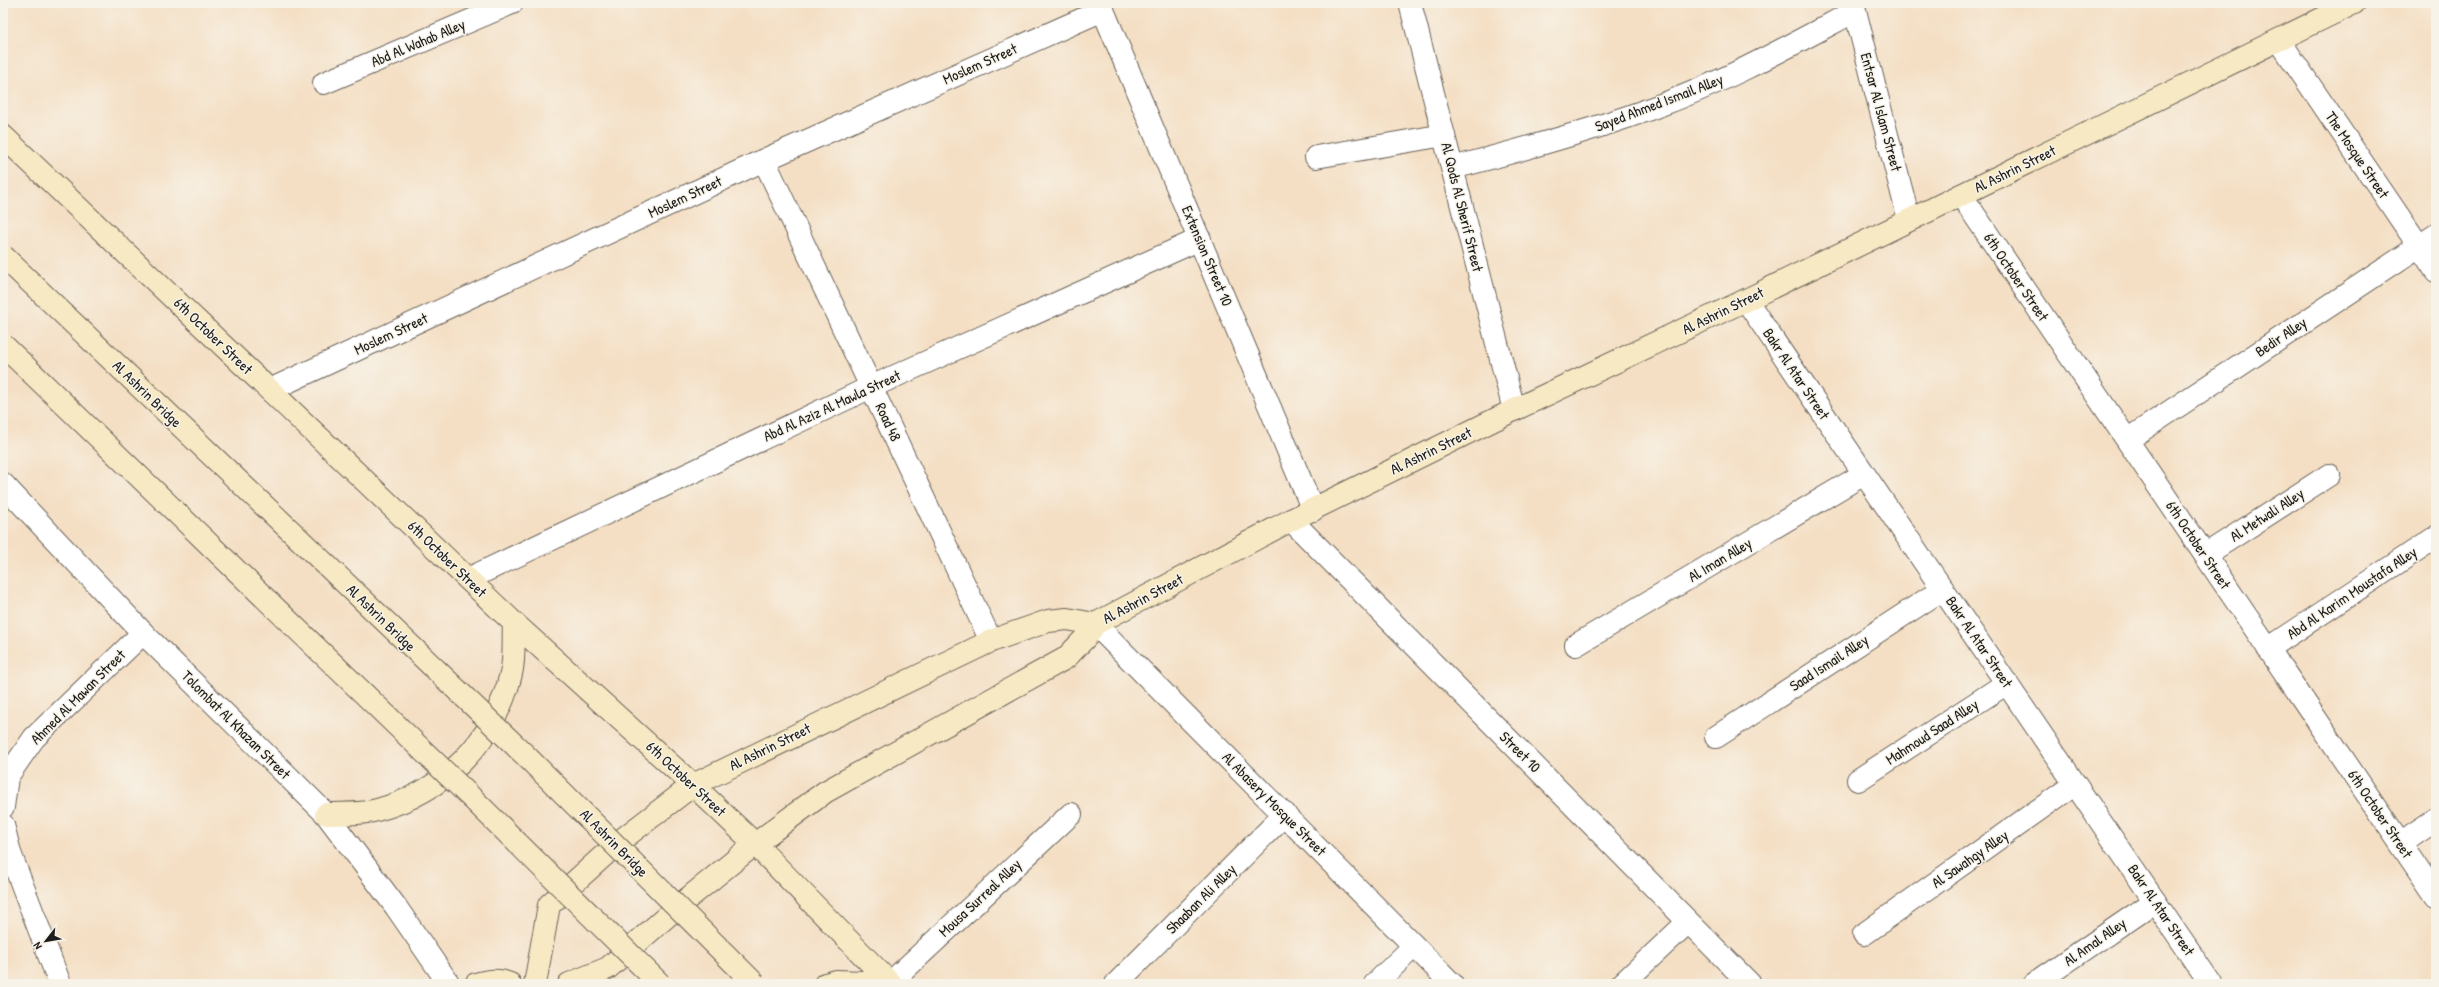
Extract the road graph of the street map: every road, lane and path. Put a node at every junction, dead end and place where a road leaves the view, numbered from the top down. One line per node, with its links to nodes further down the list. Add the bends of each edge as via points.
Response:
1 (512, 3): 7 (street, Abd Al Wahab Alley)
2 (1410, 3): 8 (street, Al Qods Al Sherif Street)
3 (2345, 5): 6 (main road, Al Ashrin Street)
4 (1101, 6): 11 (street, Moslem Street); 15 (street, Extension Street 10)
5 (1854, 7): 12 (street, Sayed Ahmed Ismail Alley, via 1759,62 1660,106 1557,140); 14 (street, Entsar Al Islam Street)
6 (2279, 40): 13 (main road, Al Ashrin Street); 16 (street, The Mosque Street)
7 (324, 83)
8 (1444, 135): 10 (street); 12 (street, Al Qods Al Sherif Street)
9 (3, 136): 22 (main road, 6th October Street)
10 (1316, 157)
11 (764, 160): 21 (street, Road 48); 22 (street, Moslem Street)
12 (1452, 168): 23 (street, Al Qods Al Sherif Street)
13 (1961, 195): 14 (main road, Al Ashrin Street); 24 (street, 6th October Street)
14 (1909, 220): 19 (main road, Al Ashrin Street)
15 (1200, 239): 21 (street, Abd Al Aziz Al Mawla Street); 28 (street, Extension Street 10)
16 (2427, 240): 18 (street, The Mosque Street); 24 (street, Bedir Alley)
17 (3, 256): 66 (main road, Al Ashrin Bridge, bridge, via 524,754)
18 (2436, 271)
19 (1746, 300): 23 (main road, Al Ashrin Street); 25 (street, Bakr Al Atar Street)
20 (3, 345): 65 (main road, bridge, via 476,802)
21 (871, 387): 32 (street, Abd Al Aziz Al Mawla Street); 37 (street, Road 48)
22 (270, 390): 32 (main road, 6th October Street)
23 (1514, 410): 28 (main road, Al Ashrin Street)
24 (2127, 440): 31 (street, 6th October Street)
25 (1864, 474): 33 (street, Bakr Al Atar Street); 38 (street, Al Iman Alley)
26 (2329, 475): 31 (street, Al Metwali Alley)
27 (3, 484): 36 (street, Tolombat Al Khazan Street)
28 (1313, 510): 29 (main road, Al Ashrin Street)
29 (1291, 520): 35 (main road, Al Ashrin Street); 55 (street, Street 10)
30 (2436, 537): 39 (street, Abd Al Karim Moustafa Alley)
31 (2205, 555): 39 (street, 6th October Street)
32 (468, 579): 34 (main road, 6th October Street)
33 (1943, 589): 40 (street, Bakr Al Atar Street); 41 (street, Saad Ismail Alley)
34 (514, 623): 43 (main road, 6th October Street); 46 (main road, via 511,674 494,721 463,762 423,793 376,810)
35 (1095, 624): 37 (main road, Al Ashrin Street, via 1067,619 1048,621); 48 (street, Al Abasery Mosque Street); 52 (main road, Al Ashrin Street, via 1066,658 825,792)
36 (143, 633): 45 (street, Ahmed Al Mawan Street, via 34,738 7,777); 46 (street, Tolombat Al Khazan Street)
37 (991, 641): 43 (main road, Al Ashrin Street)
38 (1576, 645)
39 (2268, 649): 51 (street, 6th October Street)
40 (2007, 683): 42 (street, Mahmoud Saad Alley); 44 (street, Bakr Al Atar Street)
41 (1716, 737)
42 (1858, 780)
43 (693, 784): 52 (main road, 6th October Street); 63 (main road, Al Ashrin Street, via 620,841 549,905)
44 (2075, 784): 54 (street, Bakr Al Atar Street); 56 (street, Al Sawahgy Alley)
45 (3, 807)
46 (326, 814): 60 (street, Tolombat Al Khazan Street, via 396,907)
47 (1071, 814): 58 (street, Mousa Surreal Alley)
48 (1285, 814): 57 (street, Al Abasery Mosque Street); 68 (street, Shaaban Ali Alley)
49 (2436, 819): 51 (street)
50 (3, 825): 59 (street, via 10,853)
51 (2400, 843): 53 (street, 6th October Street)
52 (754, 844): 58 (main road, 6th October Street); 64 (main road, Al Ashrin Street, via 608,968)
53 (2436, 896)
54 (2155, 901): 73 (street, Al Amal Alley); 74 (street, Bakr Al Atar Street)
55 (1688, 922): 71 (street); 72 (street, Street 10)
56 (1864, 934)
57 (1414, 946): 69 (street); 70 (street, Al Abasery Mosque Street)
58 (890, 983): 67 (main road, via 836,981)
59 (60, 984)
60 (449, 984)
61 (476, 984): 62 (main road, via 504,981)
62 (510, 984)
63 (535, 984)
64 (569, 984)
65 (660, 984)
66 (755, 984)
67 (825, 984)
68 (1116, 984)
69 (1374, 984)
70 (1452, 984)
71 (1622, 984)
72 (1750, 984)
73 (2034, 984)
74 (2211, 984)

